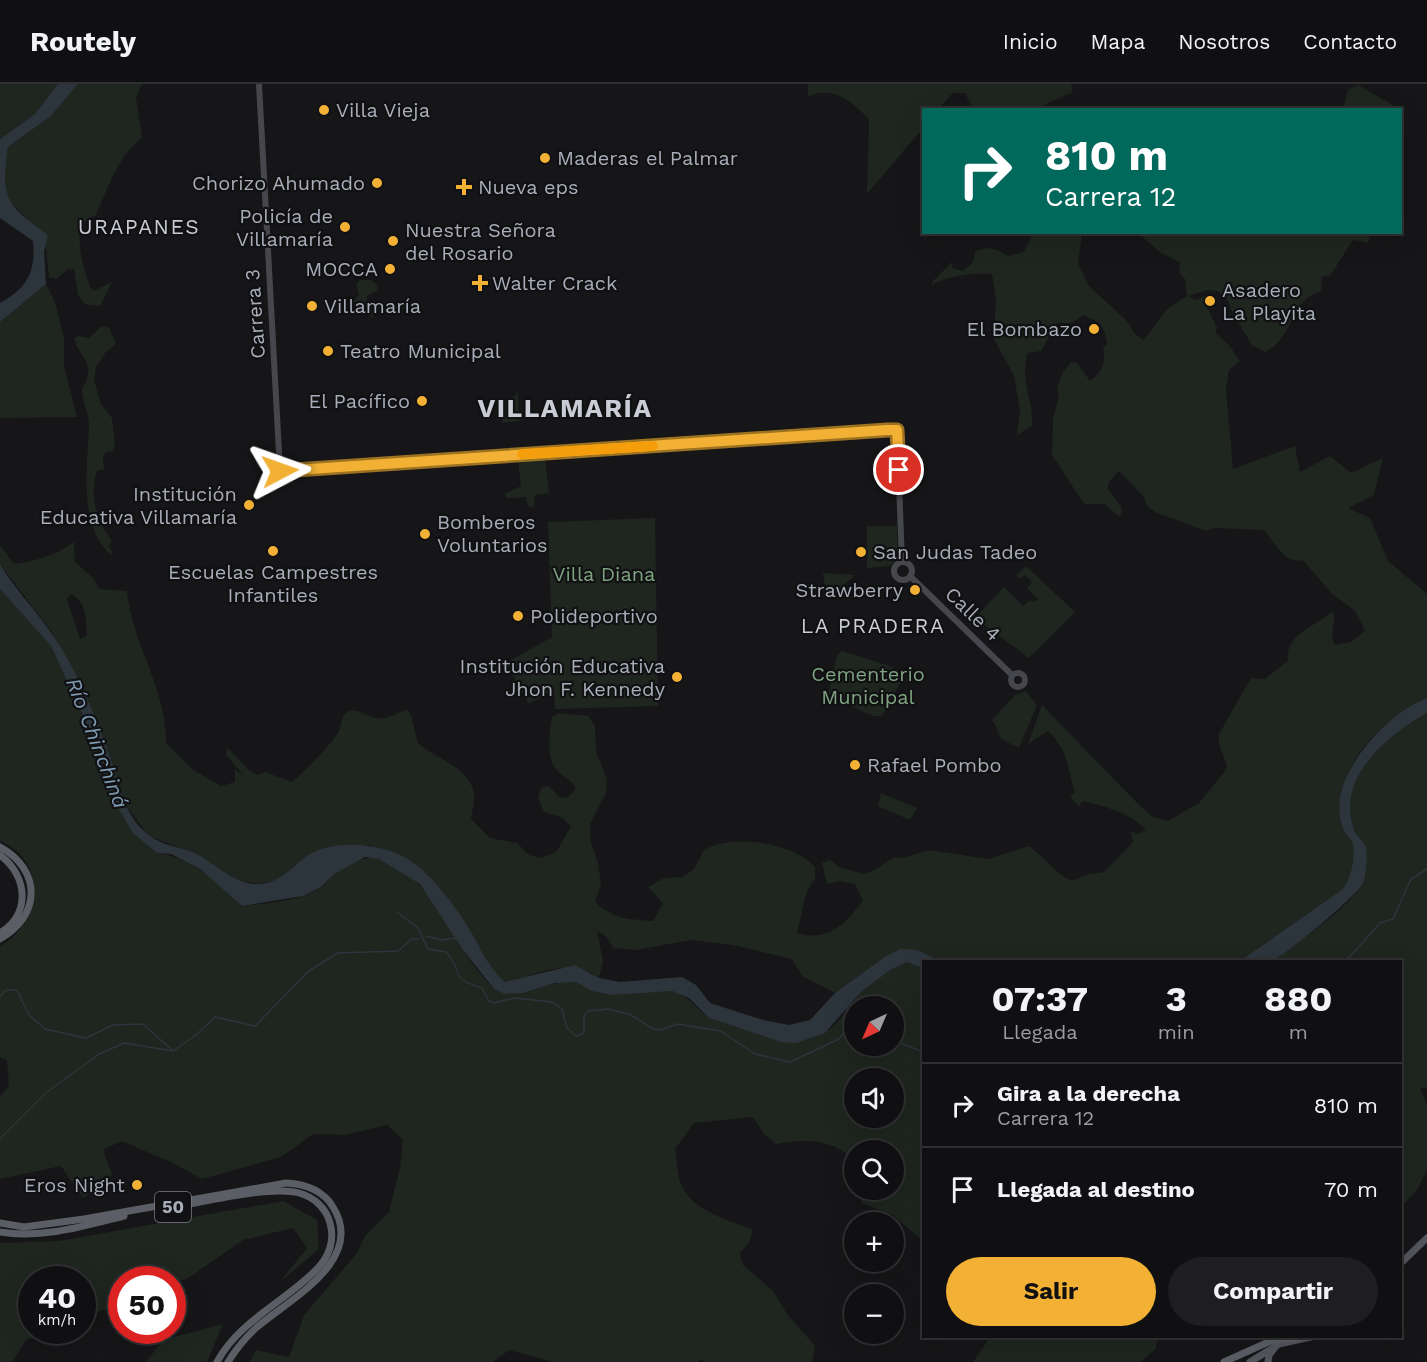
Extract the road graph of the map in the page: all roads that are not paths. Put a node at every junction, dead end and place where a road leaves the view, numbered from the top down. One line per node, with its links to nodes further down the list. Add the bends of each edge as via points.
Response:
1 (259, 84): 2 (main road, Carrera 3, via 280,471 897,430)
2 (902, 562): 3 (main road, via 910,567); 3 (main road, via 895,567 894,574 900,580)
3 (910, 576): 4 (main road, Calle 4)
4 (1012, 675)
5 (0, 847): 8 (highway, via 23,867 31,893 23,923)
6 (0, 855): 7 (highway, via 16,871 23,899 14,922)
7 (0, 933)
8 (0, 939)
9 (0, 1223): 17 (highway, 50, via 24,1227 286,1183 310,1187 337,1214 341,1232 337,1253 322,1274 254,1329)
10 (0, 1232): 16 (highway, 50, via 29,1234 69,1229 137,1213 277,1191 312,1198 326,1213 331,1226 327,1257 310,1276 235,1337)
11 (1427, 1238): 12 (main road)
12 (1402, 1262)
13 (1293, 1338): 18 (highway, via 1273,1340)
14 (1300, 1338): 15 (main road)
15 (1279, 1344): 19 (main road); 20 (main road)
16 (217, 1362)
17 (228, 1362)
18 (1224, 1362)
19 (1250, 1362)
20 (1268, 1362)

